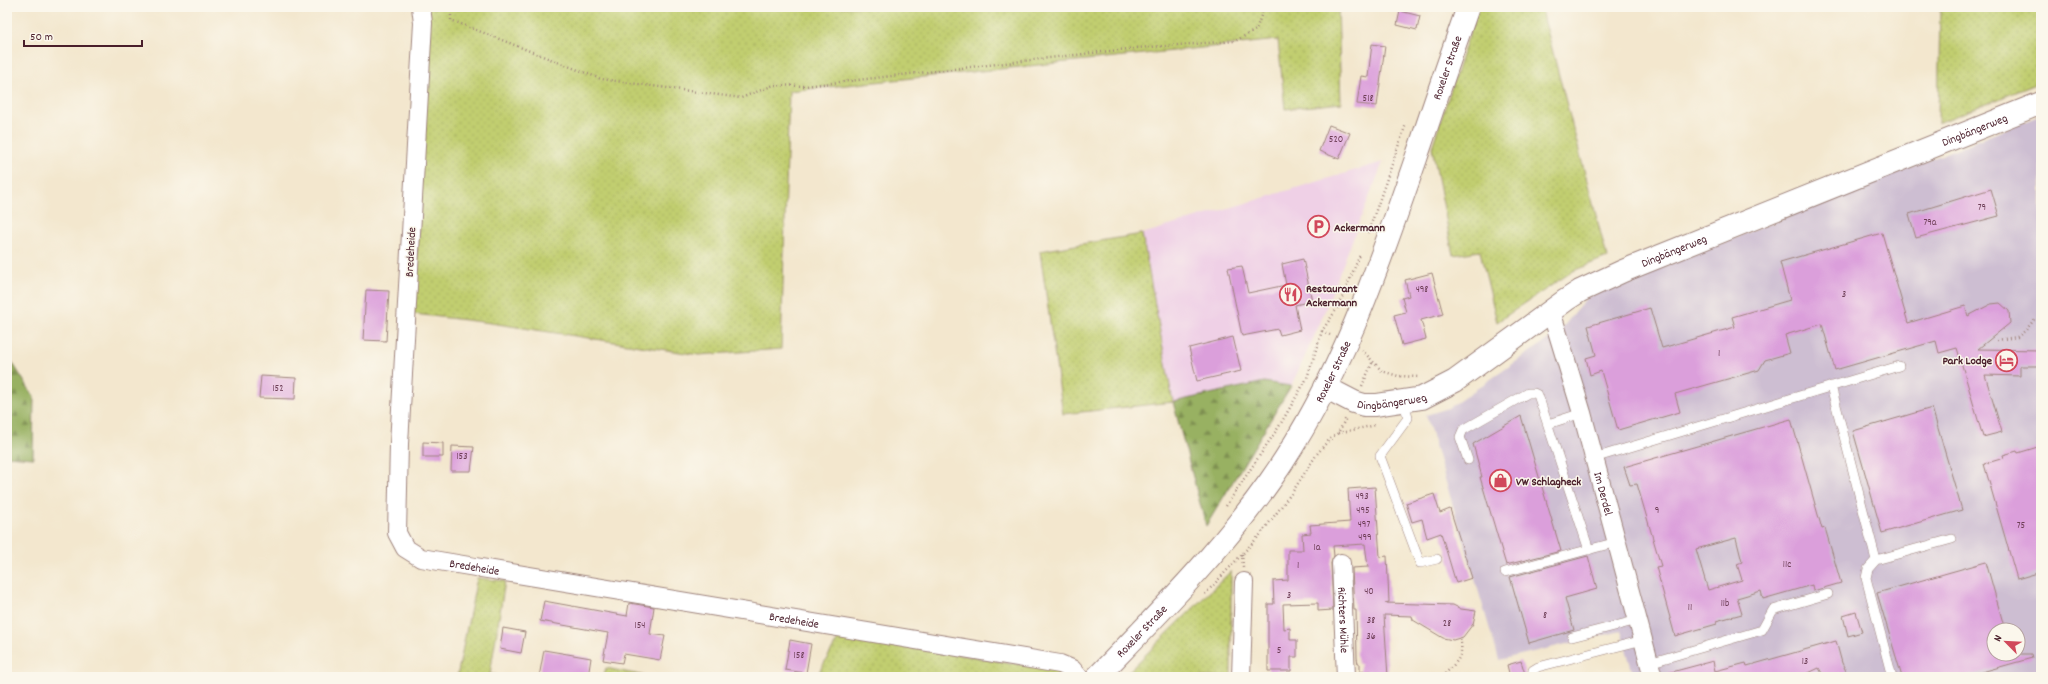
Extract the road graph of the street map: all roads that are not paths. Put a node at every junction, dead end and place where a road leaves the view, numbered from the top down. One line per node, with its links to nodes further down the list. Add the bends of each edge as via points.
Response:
1 (420, 7): 26 (street, Bredeheide, via 423,23 399,444 397,533 405,548 421,558 1060,664 1072,669)
2 (1468, 7): 7 (main road, Roxeler Straße, via 1380,260)
3 (2041, 103): 4 (main road, Dingbängerweg, via 1623,271 1580,291)
4 (1551, 311): 8 (main road, Dingbängerweg, via 1455,381 1422,398); 9 (street, Im Derdel)
5 (1899, 366): 6 (lane)
6 (1831, 386): 11 (lane); 17 (lane)
7 (1325, 387): 8 (main road, Dingbängerweg, via 1364,405); 27 (main road, Roxeler Straße, via 1270,480 1233,530 1193,577)
8 (1404, 402): 16 (lane, via 1408,418 1380,456 1420,563)
9 (1582, 413): 10 (lane); 11 (street, Im Derdel)
10 (1548, 424): 12 (lane, via 1538,396 1528,393 1463,430 1460,437); 15 (lane)
11 (1594, 458): 14 (street, Im Derdel)
12 (1468, 460)
13 (1952, 539): 17 (lane)
14 (1617, 542): 15 (lane); 22 (street, Im Derdel)
15 (1589, 550): 19 (lane)
16 (1437, 559)
17 (1876, 560): 31 (lane, via 1868,569 1866,578)
18 (1341, 563): 29 (street, Richters Mühle)
19 (1505, 572)
20 (1244, 582): 28 (street)
21 (1828, 594): 25 (lane, via 1773,610 1762,630)
22 (1638, 620): 23 (lane); 24 (street, Im Derdel)
23 (1572, 636)
24 (1643, 640): 25 (street, Im Derdel); 30 (lane, via 1538,667 1533,670)
25 (1651, 670)
26 (1079, 677)
27 (1097, 677)
28 (1241, 677)
29 (1346, 677)
30 (1532, 677)
31 (1892, 677)

